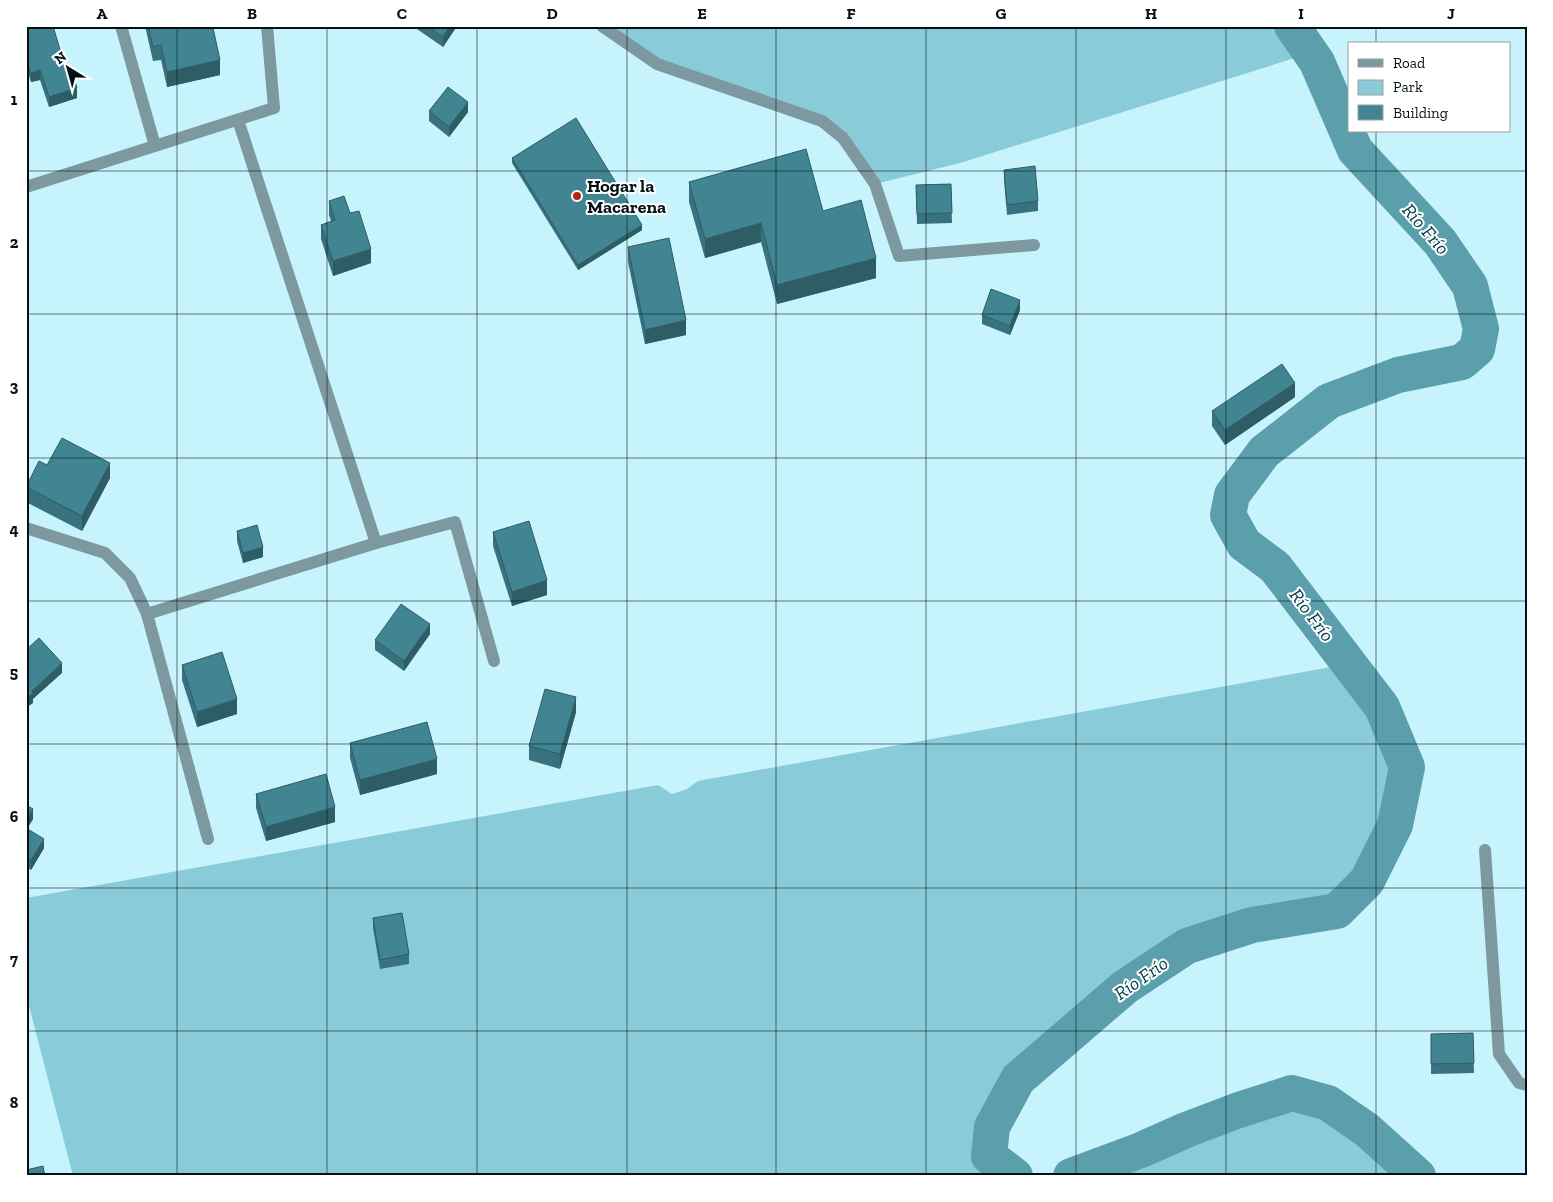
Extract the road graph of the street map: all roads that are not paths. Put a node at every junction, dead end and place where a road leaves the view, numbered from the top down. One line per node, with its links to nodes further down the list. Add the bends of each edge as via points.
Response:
1 (122, 26): 5 (street)
2 (267, 26): 4 (street, via 274,108)
3 (602, 26): 7 (street, via 657,64 822,121 843,138 875,184 899,256)
4 (238, 120): 5 (street); 9 (street)
5 (155, 146): 6 (street)
6 (26, 187)
7 (1034, 245)
8 (26, 528): 10 (street, via 105,553 130,578)
9 (376, 543): 10 (street); 11 (street, via 455,522)
10 (147, 614): 12 (street)
11 (494, 660)
12 (208, 839)
13 (1485, 850): 14 (street, via 1499,1054 1519,1083)
14 (1527, 1085)

